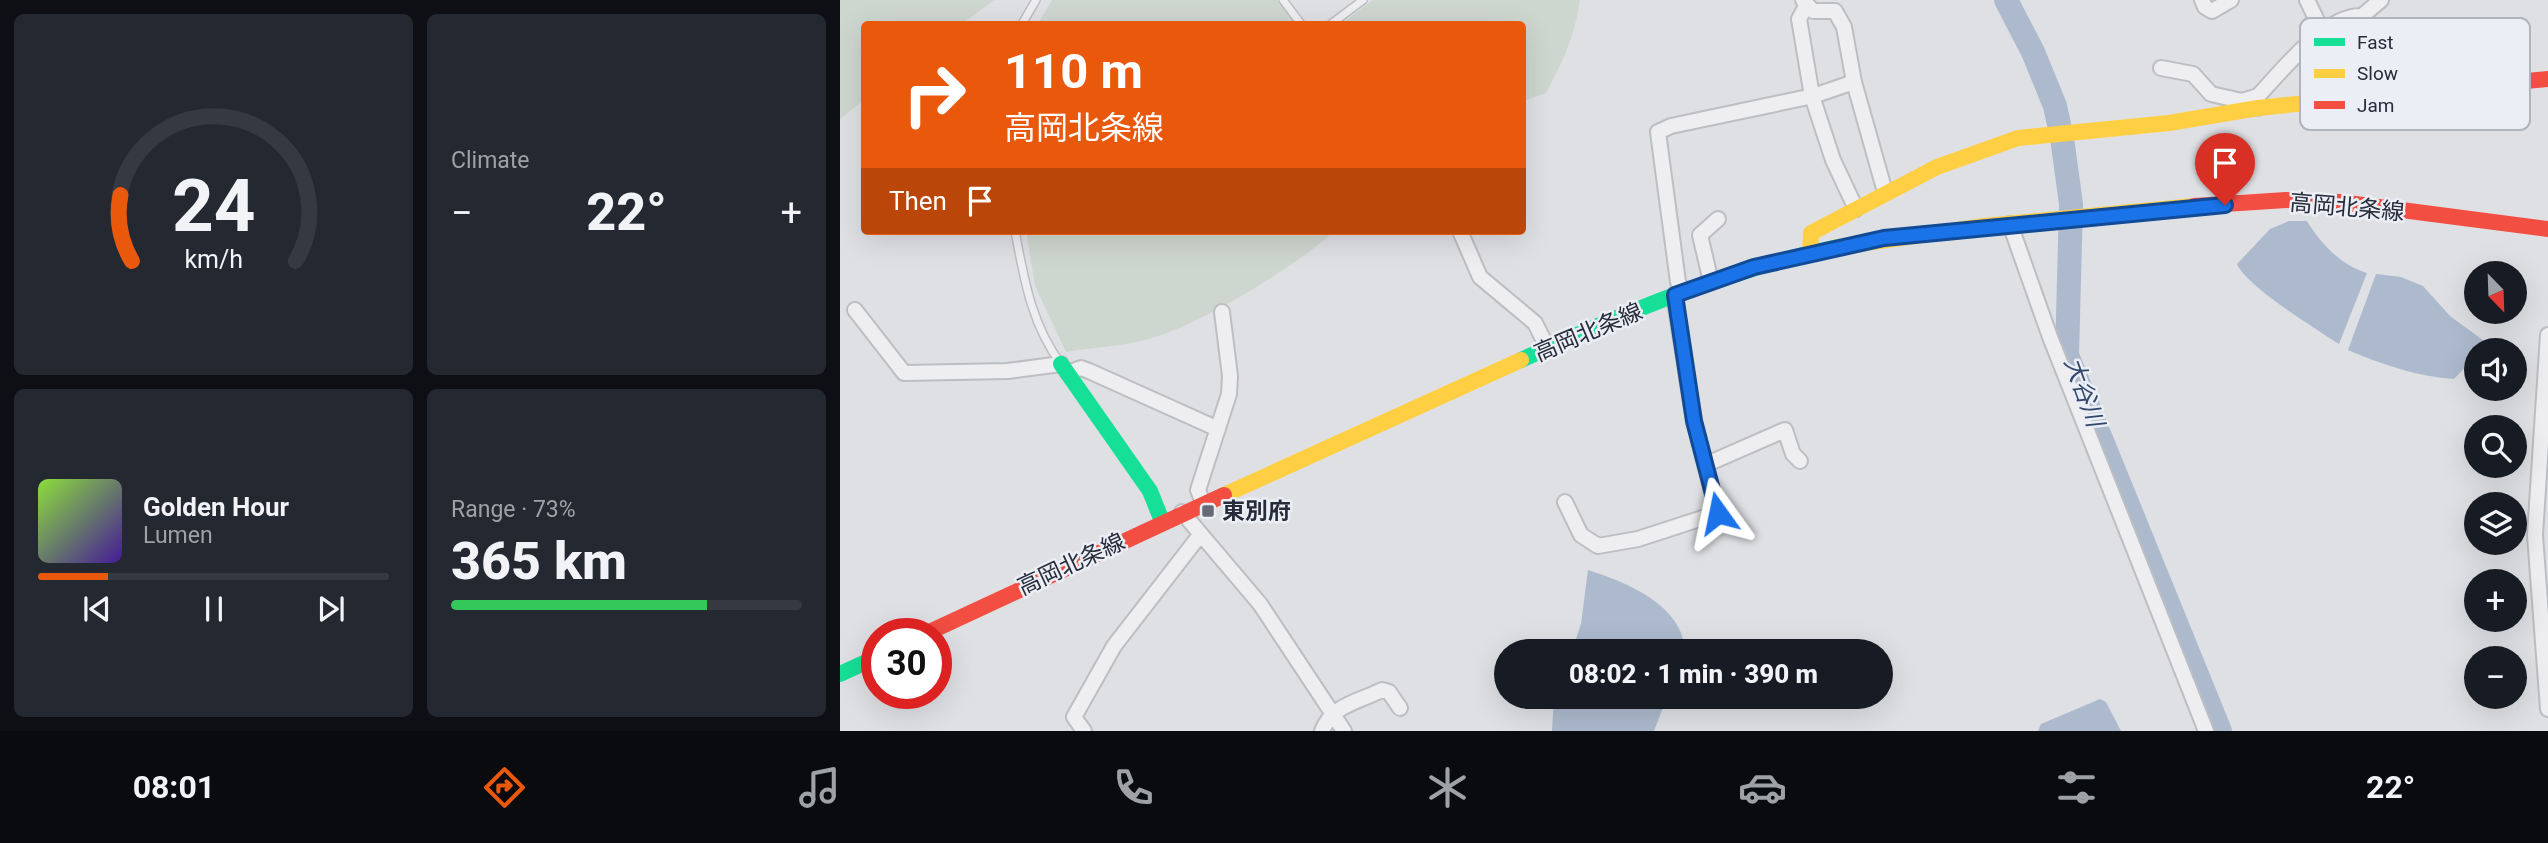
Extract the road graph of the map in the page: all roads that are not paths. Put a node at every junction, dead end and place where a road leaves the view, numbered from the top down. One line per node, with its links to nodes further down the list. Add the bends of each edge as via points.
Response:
1 (1036, 0): 12 (lane)
2 (1283, 0): 13 (lane)
3 (1363, 0): 14 (lane)
4 (2202, 0): 5 (street, via 2212,11)
5 (2231, 0)
6 (2307, 0): 10 (street)
7 (2381, 0): 9 (street)
8 (1804, 3): 19 (street, via 1813,11 1835,11 1843,27); 20 (street, via 1799,19)
9 (2362, 16): 11 (street)
10 (2316, 18)
11 (2349, 18)
12 (1024, 21)
13 (1299, 21)
14 (1335, 21)
15 (2300, 55): 22 (street)
16 (2161, 68): 22 (street, via 2193,74 2211,94)
17 (2548, 79): 18 (main road)
18 (2530, 81)
19 (1854, 82): 20 (street); 23 (street)
20 (1812, 96): 24 (street, via 1833,160); 32 (street, via 1681,123 1658,132)
21 (2300, 101): 22 (main road)
22 (2258, 102): 23 (main road, via 2169,123 2018,138 1937,167)
23 (1885, 192): 24 (main road)
24 (1856, 209): 30 (main road, via 1811,233)
25 (1718, 219): 31 (street, via 1700,234)
26 (2010, 224): 27 (main road, 高岡北条線, via 2309,200 2494,226); 30 (main road, 高岡北条線, via 1910,234); 55 (street)
27 (2548, 229)
28 (1016, 235): 37 (lane, via 1027,296)
29 (1462, 235): 36 (street, via 1480,277 1535,323)
30 (1810, 252): 31 (main road, 高岡北条線)
31 (1711, 282): 32 (main road, 高岡北条線)
32 (1679, 294): 36 (main road, 高岡北条線); 40 (street, via 1694,421)
33 (855, 310): 37 (street, via 904,373)
34 (1222, 312): 38 (street, via 1230,376)
35 (2548, 335): 50 (street, via 2535,535)
36 (1548, 349): 42 (main road, 高岡北条線)
37 (1065, 369): 38 (street, via 1089,370); 44 (main road, via 1150,492)
38 (1218, 429): 42 (street, via 1198,490)
39 (1800, 461): 40 (street, via 1785,430)
40 (1707, 464): 41 (street, via 1718,513 1638,539 1598,546 1581,535)
41 (1565, 502)
42 (1203, 503): 43 (main road, 高岡北条線)
43 (1182, 512): 44 (main road, 高岡北条線); 45 (street)
44 (1162, 521): 46 (main road, 高岡北条線)
45 (1200, 535): 51 (street, via 1259,604); 52 (street, via 1114,646 1073,717)
46 (952, 621)
47 (861, 664): 48 (main road)
48 (840, 674)
49 (1400, 708): 51 (street, via 1389,692 1382,690)
50 (2548, 709)
51 (1332, 713): 53 (street); 54 (street)
52 (1084, 731)
53 (1322, 731)
54 (1344, 731)
55 (2206, 731)

